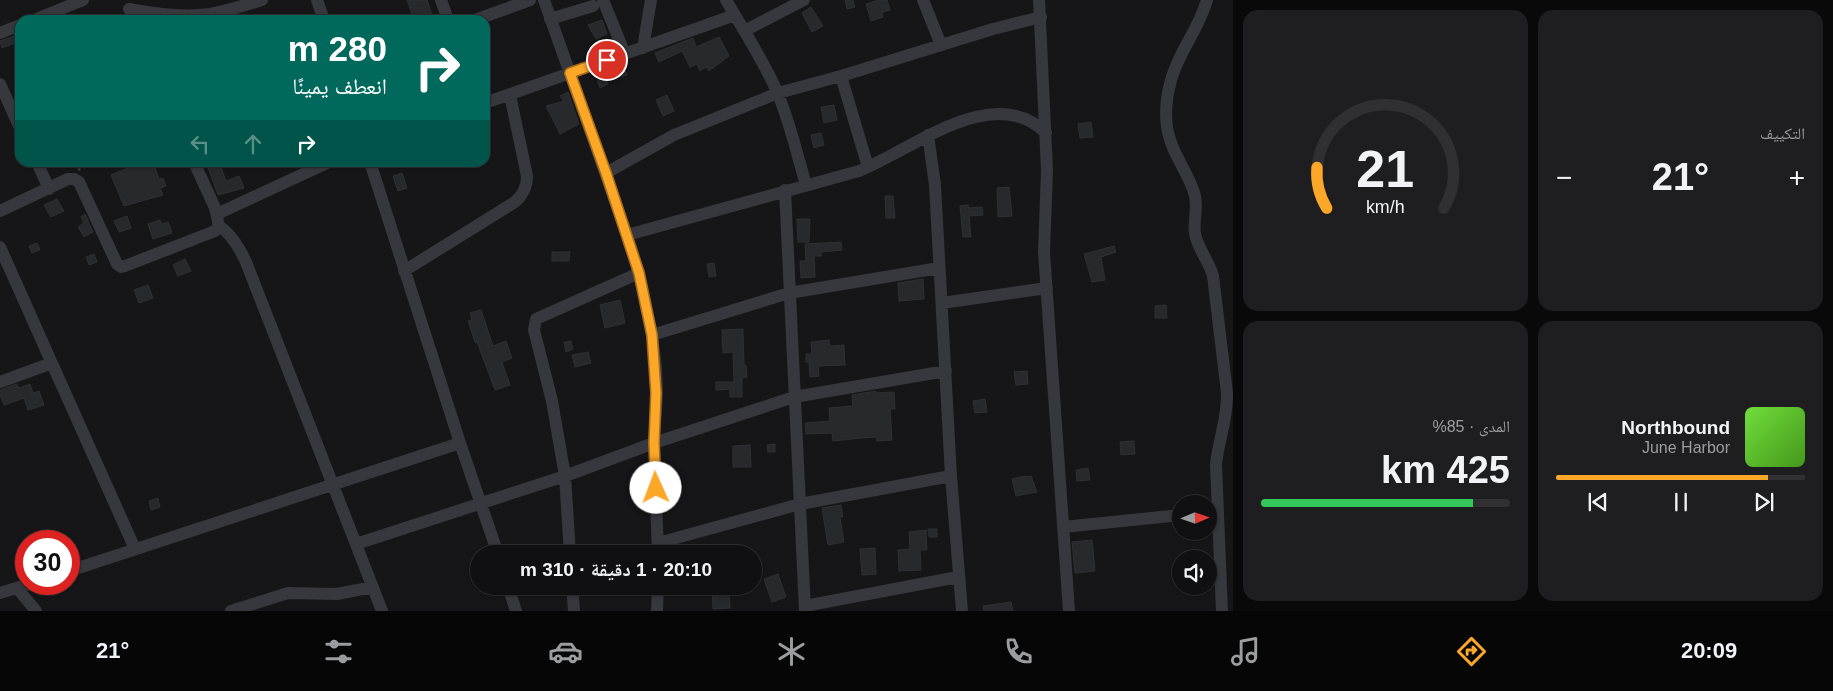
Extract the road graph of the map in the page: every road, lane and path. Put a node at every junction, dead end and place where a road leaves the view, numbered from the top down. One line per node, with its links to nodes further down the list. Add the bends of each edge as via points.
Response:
1 (83, 0): 16 (street)
2 (262, 0): 13 (street)
3 (317, 0): 17 (street)
4 (442, 0): 18 (street)
5 (530, 0): 19 (street)
6 (544, 0): 22 (street)
7 (651, 0): 27 (street)
8 (726, 0): 20 (street)
9 (804, 0): 24 (street)
10 (923, 0): 26 (street)
11 (1039, 0): 21 (street)
12 (1207, 0): 67 (street, via 1200,21 1174,70 1168,95 1167,123 1169,137 1195,196 1195,234 1214,282 1227,403 1217,454)
13 (248, 2): 15 (street, via 211,14)
14 (598, 3): 22 (street); 28 (street)
15 (129, 10)
16 (61, 15)
17 (322, 15)
18 (446, 15)
19 (490, 15)
20 (735, 15): 24 (street); 27 (street)
21 (1040, 17): 26 (street); 36 (street)
22 (550, 19): 29 (street)
23 (15, 27): 25 (street)
24 (744, 31): 32 (street)
25 (0, 34)
26 (941, 45): 30 (street)
27 (643, 48): 28 (street)
28 (625, 54): 29 (street)
29 (570, 73): 33 (street); 43 (street)
30 (840, 76): 32 (street); 42 (street)
31 (0, 84): 35 (street)
32 (778, 93): 43 (street, via 674,136); 44 (street)
33 (510, 95): 34 (street); 52 (street, via 527,176 522,194 515,202)
34 (490, 101)
35 (15, 117)
36 (1046, 133): 37 (street, via 1026,118 1000,113 970,119); 54 (street, via 1044,252)
37 (928, 135): 42 (street); 51 (street, via 935,184)
38 (39, 167): 45 (street)
39 (196, 167): 48 (street)
40 (319, 167): 48 (street)
41 (372, 167): 52 (street)
42 (868, 167): 44 (street)
43 (606, 173): 49 (street)
44 (806, 185): 46 (street)
45 (49, 189): 47 (street); 48 (street, via 68,179 79,182 121,267 215,231)
46 (785, 190): 49 (street); 55 (street)
47 (0, 211)
48 (218, 220): 66 (street, via 246,262)
49 (627, 235): 53 (street)
50 (0, 247): 58 (street)
51 (939, 268): 55 (street); 56 (street)
52 (404, 271): 62 (street)
53 (639, 273): 57 (street); 64 (street, via 534,322)
54 (1047, 288): 56 (street); 71 (street)
55 (789, 293): 57 (street); 61 (street)
56 (942, 303): 59 (street)
57 (652, 335): 63 (street, via 656,393)
58 (52, 364): 60 (street); 78 (street)
59 (946, 371): 61 (street); 65 (street)
60 (0, 382)
61 (794, 397): 63 (street); 69 (street)
62 (460, 443): 66 (street); 68 (street)
63 (654, 443): 64 (street); 76 (street)
64 (565, 476): 68 (street); 75 (street)
65 (951, 476): 69 (street); 80 (street)
66 (333, 484): 73 (street); 78 (street)
67 (1214, 495)
68 (481, 504): 73 (street); 74 (street)
69 (800, 504): 77 (street); 89 (street)
70 (1172, 516): 71 (street)
71 (1062, 527): 97 (street)
72 (1216, 540): 98 (street)
73 (356, 544): 81 (street)
74 (495, 545)
75 (569, 545)
76 (658, 545)
77 (668, 545)
78 (135, 549): 79 (street)
79 (80, 567)
80 (958, 577): 89 (street); 96 (street)
81 (372, 587): 88 (street, via 336,594 288,593); 92 (street)
82 (15, 588): 83 (street)
83 (0, 593)
84 (28, 595): 90 (street)
85 (511, 595): 93 (street)
86 (573, 595): 94 (street)
87 (658, 595): 95 (street)
88 (254, 607): 91 (street)
89 (804, 610)
90 (36, 611)
91 (231, 611)
92 (382, 611)
93 (516, 611)
94 (574, 611)
95 (657, 611)
96 (962, 611)
97 (1069, 611)
98 (1222, 611)

